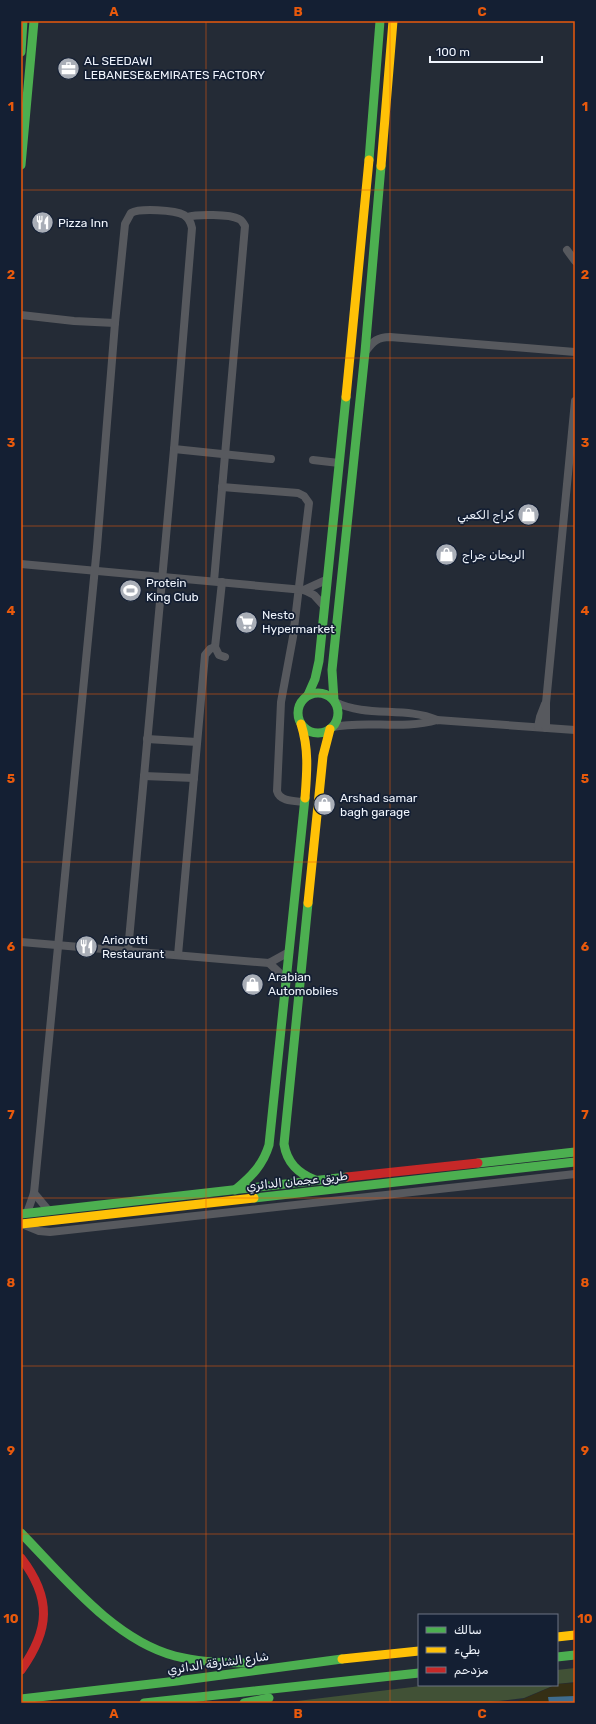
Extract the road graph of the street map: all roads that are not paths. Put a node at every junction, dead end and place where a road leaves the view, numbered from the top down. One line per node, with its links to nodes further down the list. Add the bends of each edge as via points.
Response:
1 (23, 21): 5 (main road)
2 (34, 21): 6 (main road)
3 (380, 21): 19 (main road, via 364,222)
4 (393, 21): 12 (main road)
5 (21, 52)
6 (21, 165)
7 (187, 217): 11 (street, via 139,210 128,216 125,224); 15 (street, via 192,228); 16 (street, via 233,217 241,220 245,226)
8 (567, 250): 9 (street)
9 (575, 261)
10 (21, 315): 11 (street)
11 (115, 323): 22 (street)
12 (365, 352): 13 (street, via 372,342 390,337); 31 (main road, via 332,670)
13 (575, 352)
14 (575, 401): 34 (street)
15 (174, 449): 16 (street); 23 (street)
16 (225, 454): 17 (street); 20 (street)
17 (271, 459)
18 (313, 460): 19 (street)
19 (339, 463): 24 (main road)
20 (222, 487): 25 (street); 26 (street, via 298,493 306,498 309,506)
21 (21, 564): 22 (street)
22 (95, 570): 23 (street); 43 (street)
23 (162, 576): 25 (street); 37 (street)
24 (326, 580): 26 (street); 27 (main road)
25 (218, 581): 26 (street); 28 (street)
26 (301, 590): 27 (street, via 314,595); 41 (street, via 282,702 277,791 282,799)
27 (324, 606): 30 (main road, via 318,661)
28 (215, 647): 29 (street, via 219,655); 38 (street, via 205,655)
29 (225, 657)
30 (308, 695): 31 (main road, via 322,693); 33 (main road, via 301,702 298,711)
31 (334, 701): 32 (street, via 355,709 418,714); 35 (main road, via 338,708 338,717)
32 (437, 720): 34 (street); 35 (street, via 420,724 361,724)
33 (301, 724): 35 (main road, via 317,733); 41 (main road, via 308,758)
34 (542, 727): 36 (street)
35 (331, 728): 50 (main road, via 323,764)
36 (575, 730)
37 (147, 739): 38 (street); 39 (street)
38 (197, 742): 40 (street)
39 (144, 776): 40 (street); 44 (street)
40 (194, 778): 46 (street)
41 (304, 802): 45 (main road)
42 (21, 942): 43 (street)
43 (59, 945): 44 (street); 56 (street)
44 (128, 951): 46 (street)
45 (289, 952): 47 (street); 48 (main road)
46 (178, 955): 47 (street)
47 (268, 963): 48 (street)
48 (286, 979): 49 (main road)
49 (280, 1040): 50 (main road, via 283,1048 282,1064 285,1070); 55 (main road, via 267,1152 257,1171)
50 (291, 1072): 54 (main road, via 284,1149 295,1169 304,1176)
51 (575, 1152): 54 (main road, طريق عجمان الدائري)
52 (575, 1162): 59 (main road, طريق عجمان الدائري)
53 (575, 1174): 59 (street, via 50,1232)
54 (318, 1181): 55 (main road, طريق عجمان الدائري)
55 (235, 1190): 57 (main road, طريق عجمان الدائري)
56 (34, 1193): 57 (street); 58 (street)
57 (49, 1211): 58 (main road, طريق عجمان الدائري)
58 (24, 1213)
59 (21, 1224)
60 (21, 1533): 67 (main road, via 103,1615 129,1635 160,1651 188,1660 211,1663)
61 (21, 1558): 68 (main road, via 38,1581 45,1618 33,1654)
62 (575, 1635): 63 (main road)
63 (558, 1637)
64 (418, 1651): 67 (main road, شارع الشارقة الدائري)
65 (575, 1655): 66 (main road)
66 (558, 1657)
67 (324, 1661): 71 (main road, شارع الشارقة الدائري, via 177,1681)
68 (21, 1670)
69 (418, 1673): 70 (main road)
70 (351, 1681): 72 (main road); 73 (main road)
71 (21, 1698)
72 (144, 1703)
73 (244, 1703)

